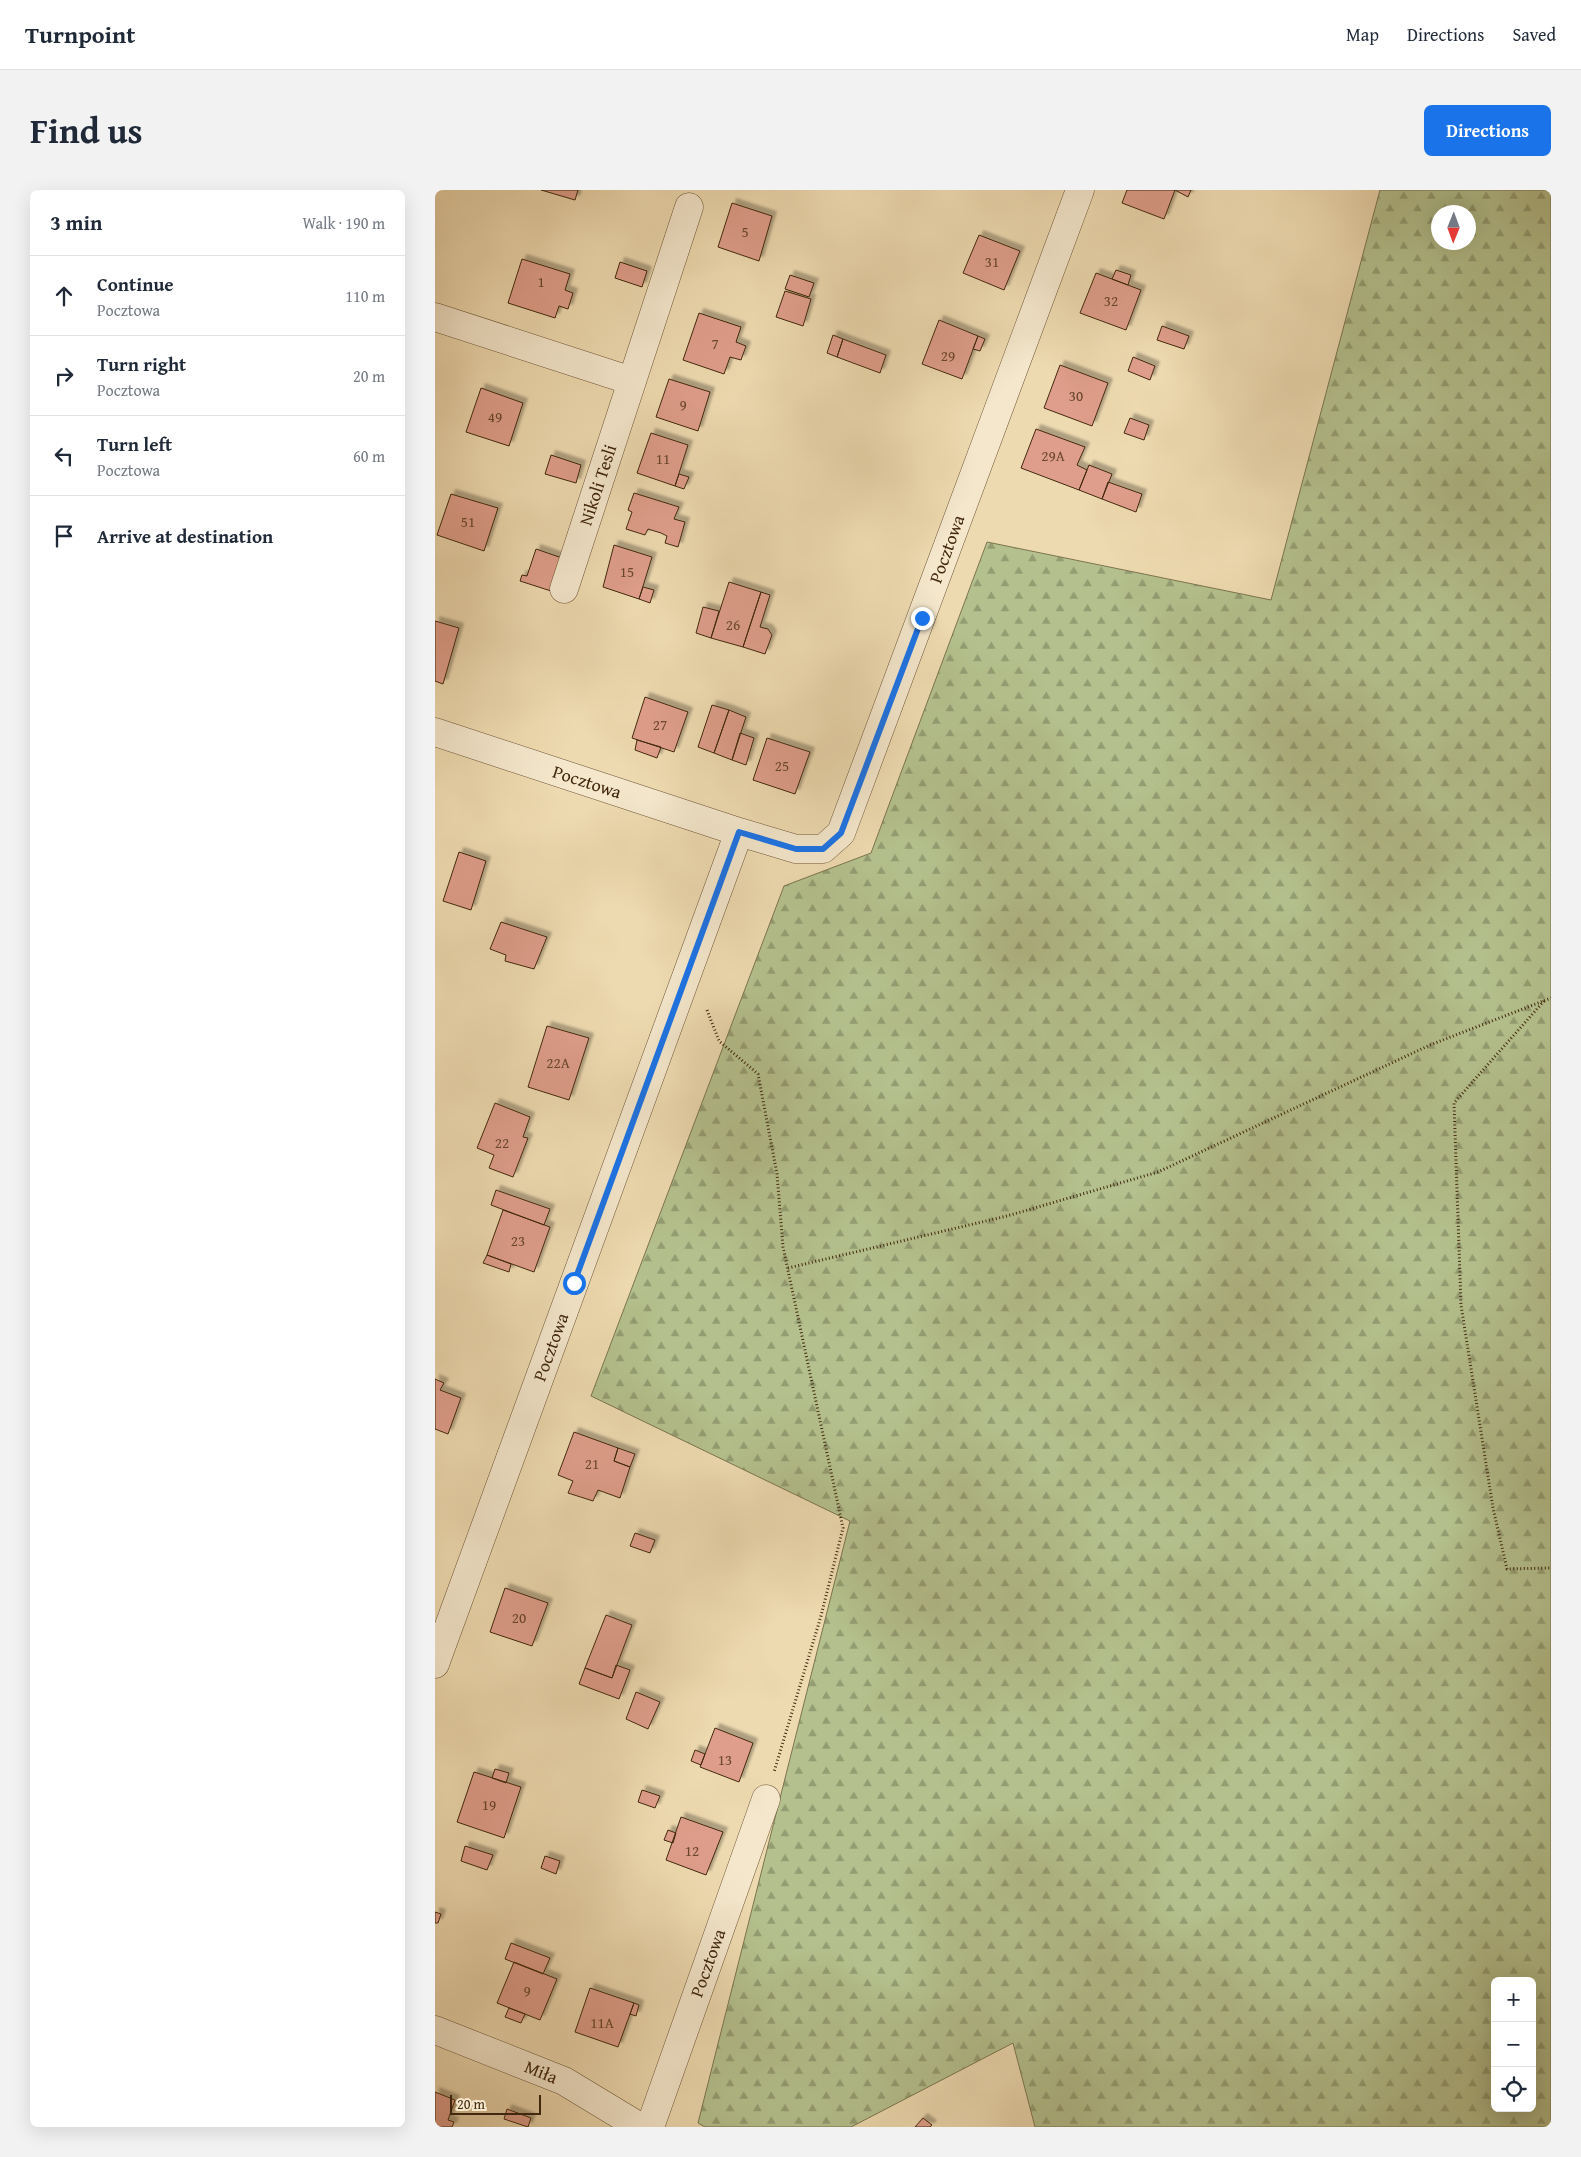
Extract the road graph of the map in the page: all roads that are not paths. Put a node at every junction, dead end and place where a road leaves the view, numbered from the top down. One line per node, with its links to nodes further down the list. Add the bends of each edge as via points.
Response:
1 (1080, 190): 7 (street, Pocztowa, via 841,833 823,849 796,849)
2 (689, 207): 4 (street, Nikoli Tesli)
3 (435, 317): 4 (street)
4 (632, 381): 5 (street, Nikoli Tesli)
5 (564, 589)
6 (435, 732): 7 (street, Pocztowa)
7 (739, 832): 8 (street, Pocztowa)
8 (435, 1664)
9 (766, 1799): 12 (street, Pocztowa)
10 (435, 2030): 11 (street, Miła, via 564,2082)
11 (640, 2127)
12 (650, 2127)

